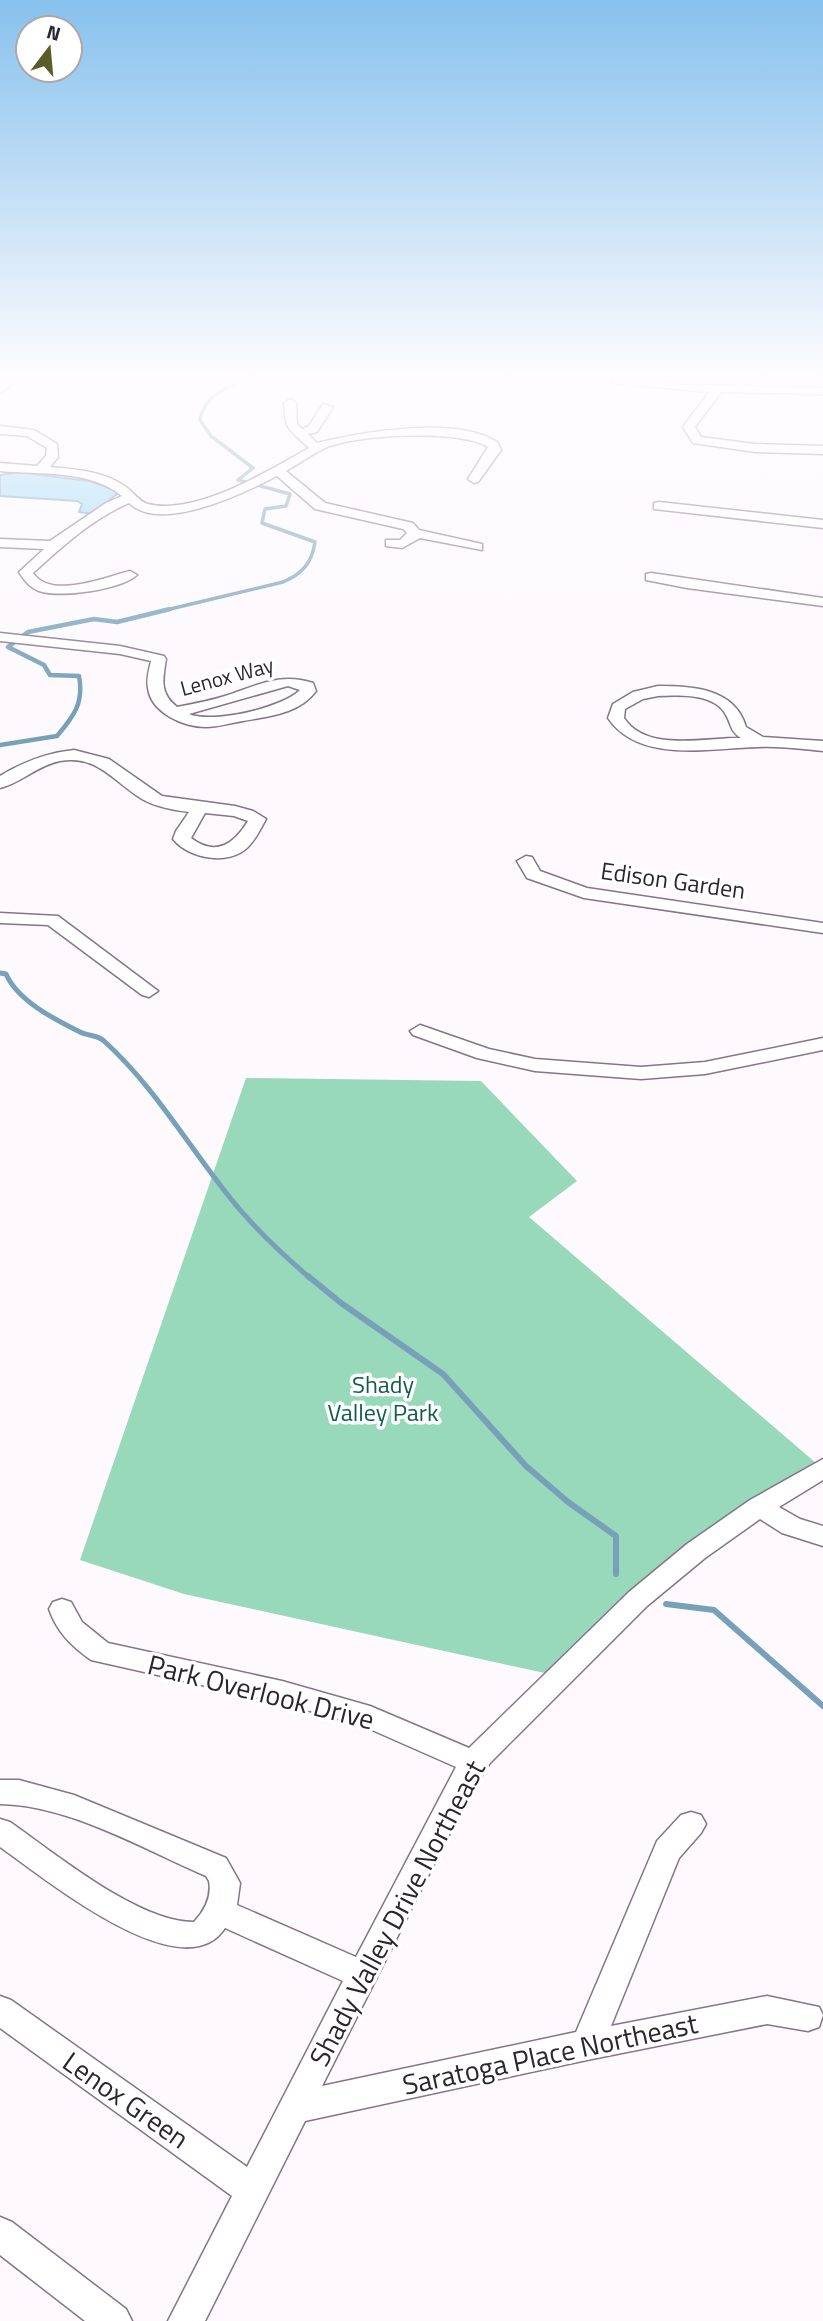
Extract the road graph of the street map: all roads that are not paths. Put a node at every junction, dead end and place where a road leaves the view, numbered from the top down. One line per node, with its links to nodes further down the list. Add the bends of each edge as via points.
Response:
1 (109, 482): 4 (street)
2 (256, 482): 4 (street, via 199,503 156,510 141,506)
3 (294, 482): 7 (street, via 319,505 408,526)
4 (132, 497): 10 (street)
5 (659, 506): 6 (street)
6 (823, 524)
7 (415, 533): 9 (street, via 406,543); 11 (street)
8 (0, 543): 10 (street)
9 (391, 543)
10 (53, 545): 12 (street, via 26,572 36,584 86,588)
11 (477, 547)
12 (130, 575)
13 (651, 577): 14 (street)
14 (823, 602)
15 (0, 638): 16 (street, Lenox Way, via 116,648 159,659 158,698)
16 (174, 712): 16 (street, Lenox Way, via 195,723 214,723 299,701 308,686 279,681 232,699)
17 (759, 742): 17 (street, via 682,745 647,741 622,729 616,712 638,695 692,693 727,706 739,730); 18 (street)
18 (823, 746)
19 (0, 783): 20 (street, via 37,762 82,755 111,766 149,798)
20 (201, 807)
21 (526, 861): 23 (street, Edison Garden, via 533,874 584,893)
22 (0, 918): 24 (street, via 52,920)
23 (823, 928)
24 (149, 991)
25 (420, 1031): 26 (street, via 484,1054 535,1065 641,1073 705,1068)
26 (823, 1045)
27 (823, 1468): 28 (street, Shady Valley Drive Northeast)
28 (759, 1507): 29 (street, via 791,1526); 31 (street, Shady Valley Drive Northeast, via 638,1599)
29 (823, 1536)
30 (62, 1609): 31 (street, Park Overlook Drive, via 78,1638 101,1652 282,1692 370,1717)
31 (475, 1763): 36 (street, Shady Valley Drive Northeast)
32 (0, 1792): 35 (street, via 14,1789 59,1802 216,1867 226,1883)
33 (691, 1824): 39 (street, via 667,1850)
34 (0, 1831): 35 (street, via 132,1919 156,1930 196,1936)
35 (219, 1911): 36 (street)
36 (362, 1975): 40 (street, Shady Valley Drive Northeast)
37 (0, 2010): 41 (street, Lenox Green)
38 (808, 2017): 39 (street, Saratoga Place Northeast, via 767,2010)
39 (587, 2045): 40 (street, Saratoga Place Northeast)
40 (294, 2108): 41 (street, Shady Valley Drive Northeast)
41 (252, 2190): 44 (street, Shady Valley Drive Northeast)
42 (0, 2234): 43 (street)
43 (114, 2321)
44 (186, 2321)

